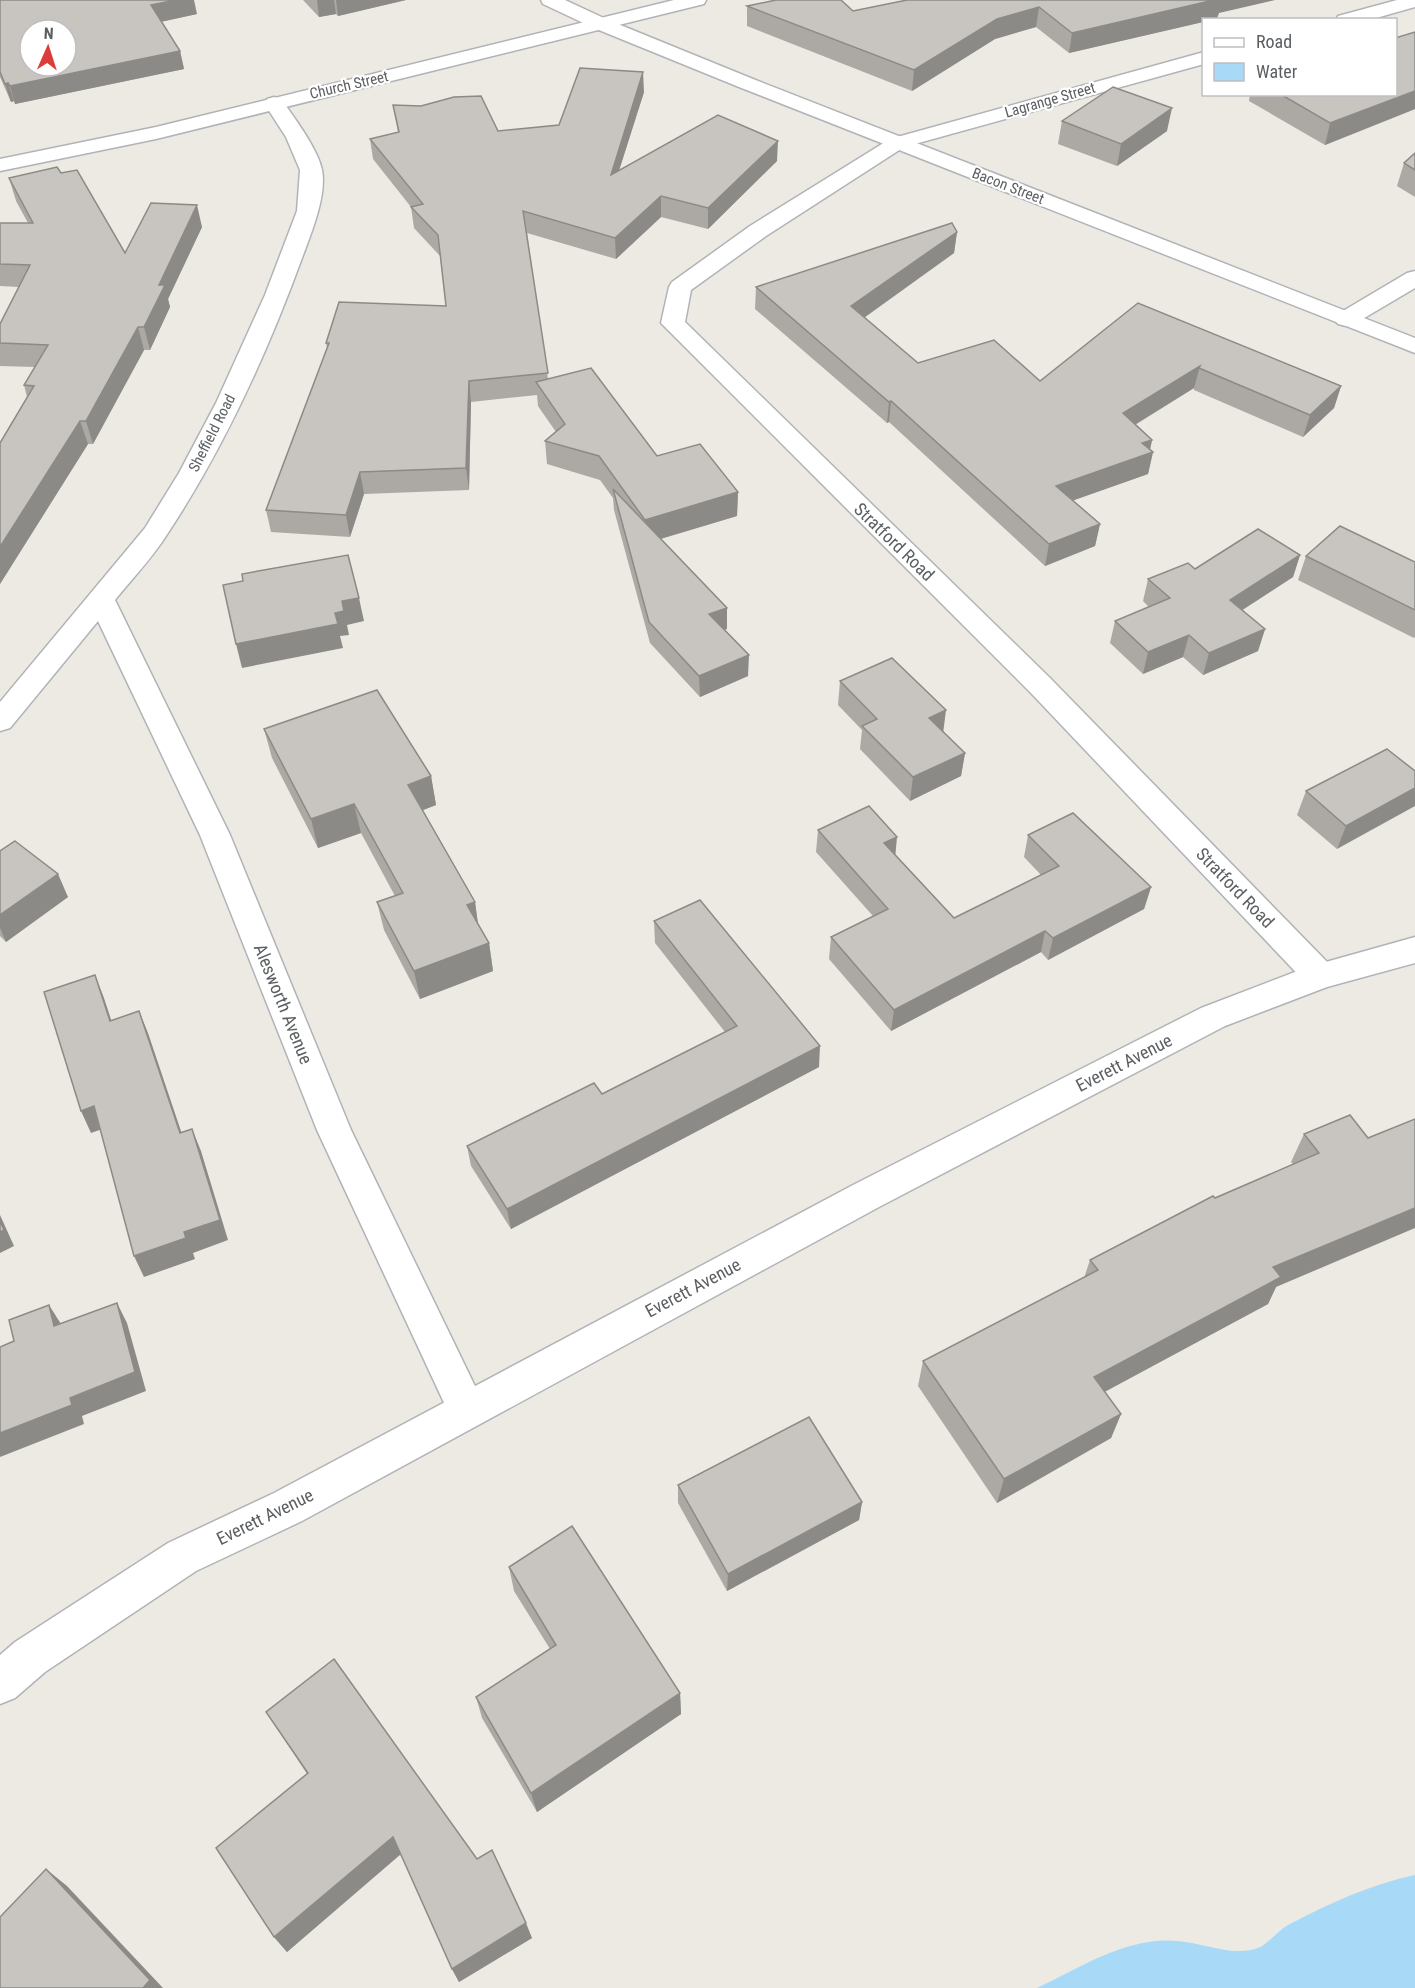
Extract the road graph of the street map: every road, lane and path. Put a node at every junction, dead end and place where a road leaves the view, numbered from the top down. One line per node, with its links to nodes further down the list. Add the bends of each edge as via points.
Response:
1 (550, 0): 5 (street, Bacon Street)
2 (697, 0): 5 (street, Church Street)
3 (1415, 1): 4 (street)
4 (1352, 18)
5 (601, 24): 7 (street, Church Street); 8 (street, Bacon Street)
6 (1202, 58): 8 (street, Lagrange Street)
7 (274, 103): 9 (street, Church Street, via 156,134); 13 (street, Sheffield Road, via 311,170 308,211 277,295 192,472 155,533)
8 (897, 143): 11 (street, Bacon Street); 16 (street, Stratford Road, via 758,231 680,287 673,323 1040,685)
9 (0, 165)
10 (1415, 278): 11 (street)
11 (1346, 319): 12 (street, Bacon Street)
12 (1415, 346)
13 (101, 599): 14 (street, Sheffield Road); 17 (street, Alesworth Avenue, via 215,835 334,1130)
14 (0, 721)
15 (1415, 950): 16 (street, Everett Avenue)
16 (1320, 976): 17 (street, Everett Avenue, via 1213,1017)
17 (466, 1409): 18 (street, Everett Avenue, via 288,1507 182,1557 30,1657)
18 (0, 1683)

